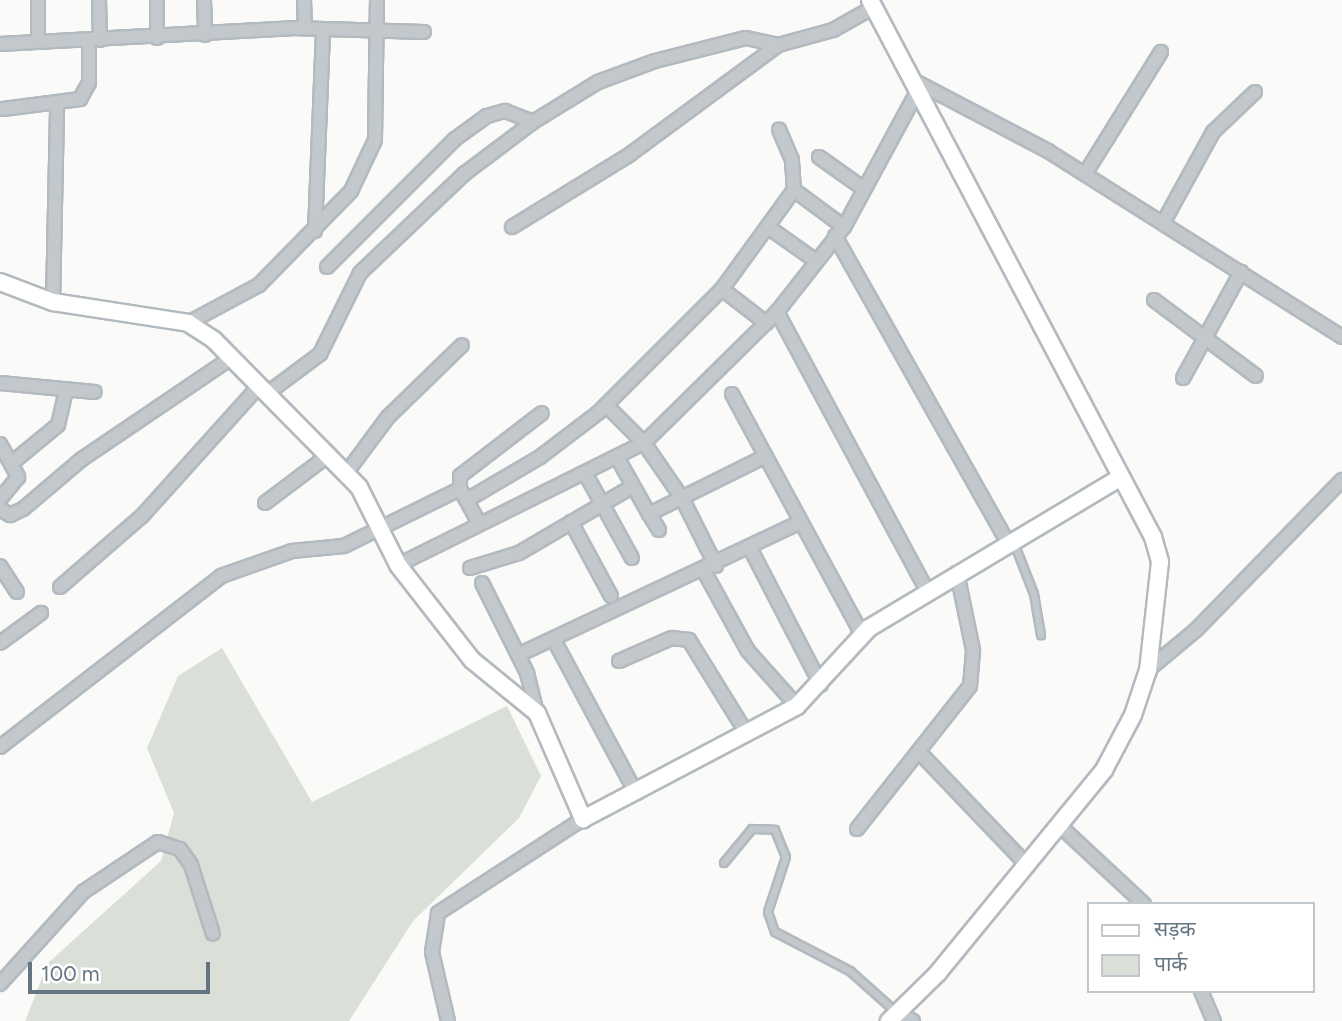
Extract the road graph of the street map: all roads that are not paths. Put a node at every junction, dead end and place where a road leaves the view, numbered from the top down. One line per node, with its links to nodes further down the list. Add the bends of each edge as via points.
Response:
1 (38, 0): 15 (street)
2 (99, 0): 14 (street)
3 (157, 0): 13 (street)
4 (204, 0): 12 (street)
5 (304, 0): 8 (street)
6 (377, 0): 10 (street)
7 (872, 4): 17 (street, via 833,30); 19 (street)
8 (305, 29): 9 (street); 12 (street)
9 (323, 29): 10 (street); 33 (street)
10 (379, 31): 11 (street); 33 (street, via 371,156)
11 (424, 32)
12 (205, 35): 13 (street)
13 (157, 38): 14 (street)
14 (94, 40): 15 (street); 22 (street, via 87,92)
15 (38, 42): 16 (street)
16 (0, 44)
17 (778, 45): 24 (street, via 746,38 655,61 598,82); 31 (street, via 629,156)
18 (1161, 52): 27 (street)
19 (908, 77): 21 (street); 27 (street)
20 (1255, 92): 30 (street, via 1213,132)
21 (916, 94): 28 (street); 66 (street)
22 (57, 104): 23 (street); 41 (street)
23 (3, 109)
24 (533, 122): 36 (street, via 505,111 486,116 455,139); 52 (street, via 464,174 360,273 320,354)
25 (779, 130): 29 (street, via 792,160)
26 (819, 158): 28 (street)
27 (1085, 174): 30 (street)
28 (864, 189): 34 (street)
29 (794, 190): 32 (street); 34 (street)
30 (1163, 223): 37 (street)
31 (512, 227)
32 (768, 227): 35 (street); 39 (street)
33 (315, 231): 43 (street, via 259,285)
34 (840, 231): 35 (street); 81 (street)
35 (816, 261): 42 (street)
36 (327, 267)
37 (1241, 272): 45 (street); 46 (street)
38 (0, 282): 41 (street)
39 (722, 289): 44 (street); 56 (street)
40 (1154, 300): 46 (street)
41 (53, 302): 43 (street)
42 (778, 312): 44 (street); 91 (street)
43 (188, 323): 48 (street)
44 (765, 323): 58 (street)
45 (1342, 337)
46 (1205, 338): 49 (street); 50 (street)
47 (463, 345): 64 (street, via 388,417)
48 (231, 358): 52 (street); 74 (street, via 82,459 23,509 10,515)
49 (1256, 376)
50 (1183, 379)
51 (0, 383): 53 (street)
52 (264, 388): 61 (street); 90 (street, via 142,516)
53 (66, 390): 54 (street); 63 (street, via 58,425)
54 (95, 391)
55 (732, 394): 60 (street)
56 (606, 405): 58 (street); 69 (street, via 540,457)
57 (542, 413): 69 (street, via 464,471)
58 (644, 443): 62 (street); 70 (street)
59 (0, 444): 63 (street)
60 (761, 452): 70 (street); 78 (street)
61 (330, 454): 64 (street); 72 (street)
62 (618, 459): 65 (street); 68 (street)
63 (13, 462): 71 (street, via 18,477)
64 (347, 472): 79 (street)
65 (585, 474): 73 (street); 77 (street)
66 (1120, 478): 81 (street); 101 (street, via 1153,537 1160,562)
67 (1342, 480): 101 (street, via 1197,629)
68 (633, 486): 73 (street); 75 (street)
69 (463, 495): 77 (street); 79 (street)
70 (682, 498): 75 (street); 87 (street)
71 (0, 499)
72 (265, 503)
73 (603, 504): 76 (street); 83 (street)
74 (0, 509)
75 (649, 514): 80 (street)
76 (571, 522): 86 (street, via 519,553); 93 (street)
77 (479, 523): 84 (street)
78 (798, 523): 82 (street); 95 (street)
79 (381, 529): 84 (street); 106 (street, via 344,546 292,551 221,576)
80 (659, 530)
81 (1011, 542): 88 (street); 96 (lane, via 1034,594)
82 (750, 548): 87 (street); 102 (street)
83 (632, 558)
84 (398, 565): 104 (street, via 472,660)
85 (0, 566): 92 (street)
86 (470, 568)
87 (710, 569): 97 (street); 103 (street, via 748,651)
88 (957, 573): 91 (street); 107 (street, via 974,664 970,686)
89 (482, 583): 99 (street)
90 (60, 587)
91 (927, 591): 95 (street)
92 (17, 593)
93 (611, 596)
94 (41, 613): 98 (street)
95 (862, 634): 102 (street)
96 (1041, 635)
97 (554, 640): 99 (street); 108 (street)
98 (0, 643)
99 (518, 655): 104 (street)
100 (619, 660): 105 (street, via 672,638 689,640)
101 (1148, 670): 110 (street, via 1104,770)
102 (821, 685): 103 (street)
103 (797, 706): 105 (street)
104 (537, 713): 109 (street)
105 (747, 734): 108 (street)
106 (0, 747)
107 (921, 754): 111 (street); 113 (street)
108 (636, 793): 109 (street)
109 (583, 819): 119 (street, via 438,913 432,952)
110 (1059, 826): 113 (street); 114 (street)
111 (857, 828)
112 (724, 863): 118 (lane, via 752,829 775,830 786,857 768,912 775,932 850,971)
113 (1028, 866): 118 (street)
114 (1142, 902)
115 (212, 934): 116 (street, via 191,864 180,849 158,842 83,892)
116 (0, 984)
117 (1202, 993): 121 (street)
118 (894, 1017): 120 (street)
119 (449, 1021)
120 (913, 1021)
121 (1214, 1021)

